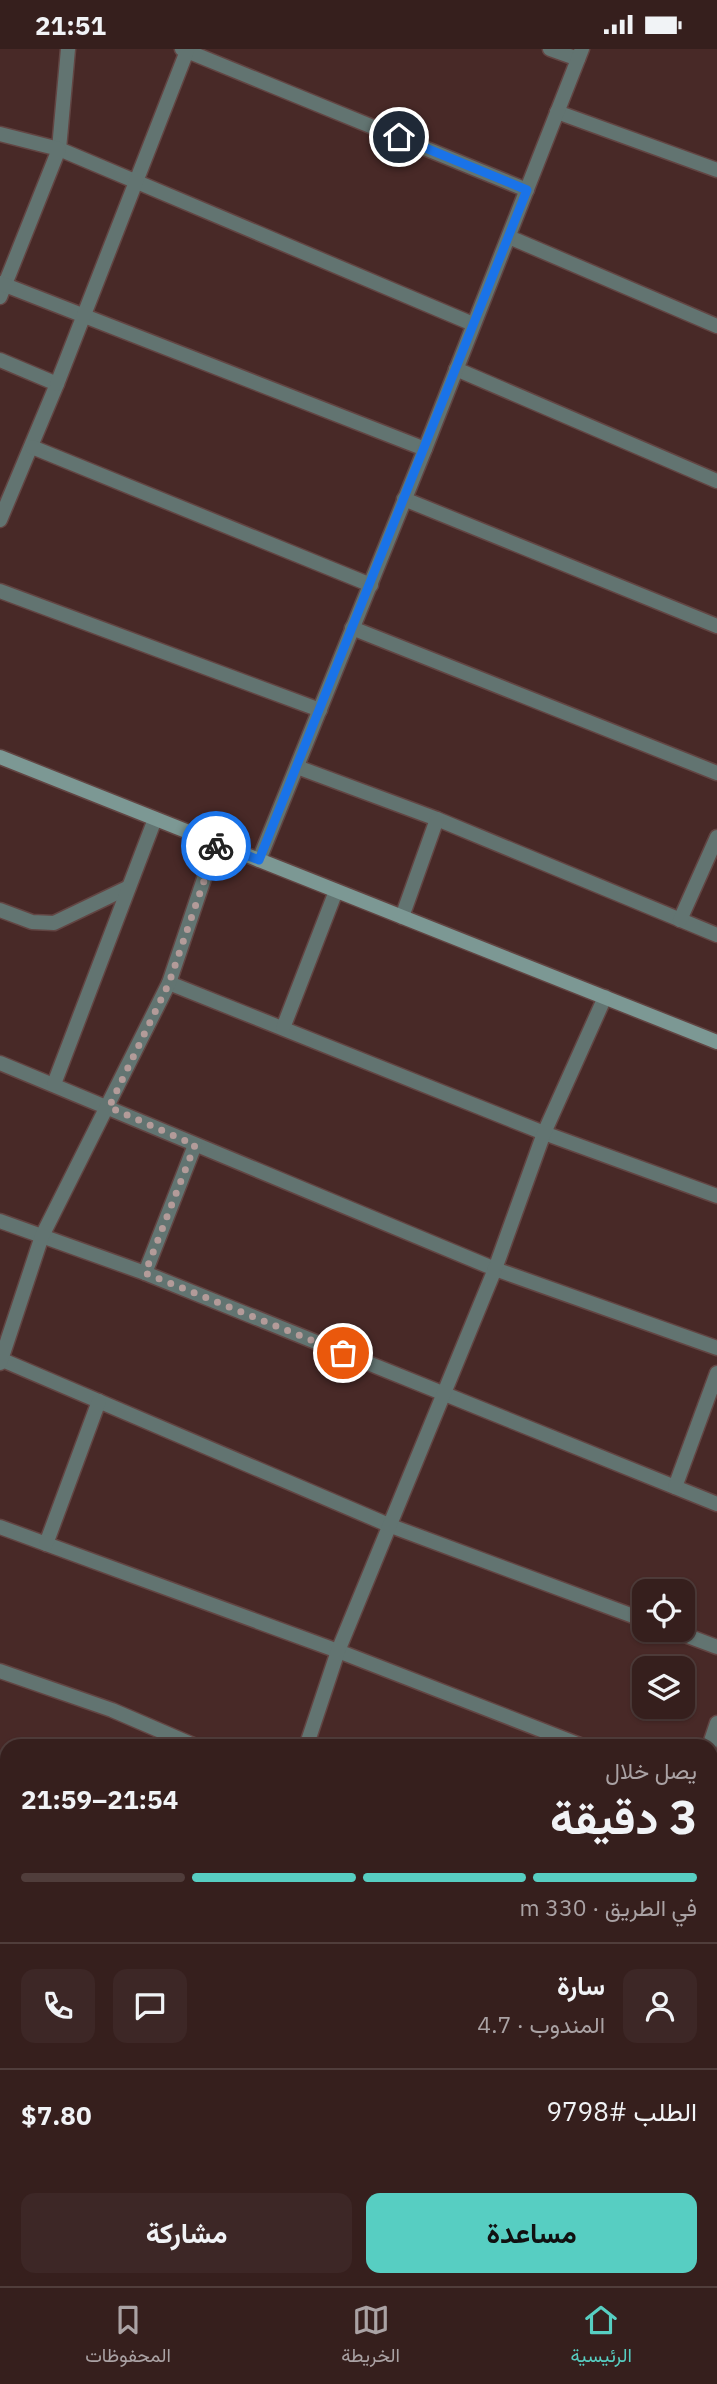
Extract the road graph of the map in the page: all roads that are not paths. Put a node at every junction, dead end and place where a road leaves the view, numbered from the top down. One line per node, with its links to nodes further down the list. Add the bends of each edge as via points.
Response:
1 (68, 49): 8 (street)
2 (550, 49): 4 (street)
3 (184, 50): 5 (street); 10 (street)
4 (580, 54): 6 (street)
5 (223, 56): 11 (street)
6 (557, 112): 9 (street); 11 (street)
7 (0, 134): 8 (street)
8 (59, 149): 10 (street); 13 (street)
9 (717, 170)
10 (136, 180): 14 (street); 15 (street)
11 (527, 190): 12 (street)
12 (509, 237): 15 (street); 16 (street)
13 (1, 288): 14 (street)
14 (83, 316): 19 (street); 21 (street)
15 (473, 324): 18 (street)
16 (717, 326)
17 (0, 360): 19 (street)
18 (456, 369): 21 (street); 22 (street)
19 (57, 384): 20 (street)
20 (32, 447): 24 (street); 25 (street)
21 (425, 449): 23 (street)
22 (717, 481)
23 (404, 499): 25 (street); 27 (street)
24 (0, 520)
25 (371, 585): 28 (street)
26 (0, 591): 29 (street)
27 (717, 626)
28 (352, 628): 29 (street); 32 (street)
29 (320, 710): 31 (street)
30 (0, 757): 34 (street)
31 (298, 767): 33 (street); 37 (street)
32 (717, 773)
33 (437, 818): 41 (street); 42 (street)
34 (155, 819): 36 (street); 38 (street)
35 (717, 838): 42 (street)
36 (216, 843): 37 (street); 44 (street)
37 (259, 860): 39 (street)
38 (127, 888): 40 (street, via 54,923 32,922); 49 (street)
39 (336, 891): 41 (street); 46 (street)
40 (0, 910)
41 (402, 917): 45 (street)
42 (680, 920): 43 (street)
43 (717, 935)
44 (169, 983): 46 (street); 50 (street)
45 (605, 997): 47 (street); 51 (street)
46 (283, 1028): 51 (street)
47 (717, 1042)
48 (0, 1063): 49 (street)
49 (54, 1084): 50 (street)
50 (109, 1107): 52 (street); 55 (street)
51 (544, 1133): 53 (street); 56 (street)
52 (195, 1145): 56 (street); 57 (street)
53 (717, 1196)
54 (0, 1221): 55 (street)
55 (42, 1236): 57 (street); 59 (street)
56 (495, 1269): 58 (street); 61 (street)
57 (145, 1273): 61 (street)
58 (717, 1348)
59 (0, 1361): 62 (street)
60 (717, 1373): 63 (street)
61 (442, 1394): 63 (street); 65 (street)
62 (99, 1401): 65 (street); 67 (street)
63 (675, 1487): 64 (street)
64 (717, 1504)
65 (391, 1525): 68 (street); 71 (street)
66 (0, 1527): 67 (street)
67 (46, 1544): 71 (street)
68 (632, 1615)
69 (695, 1639): 70 (street)
70 (717, 1647)
71 (338, 1651): 74 (street); 75 (street)
72 (0, 1671): 73 (street)
73 (179, 1739)
74 (309, 1739)
75 (564, 1739)

